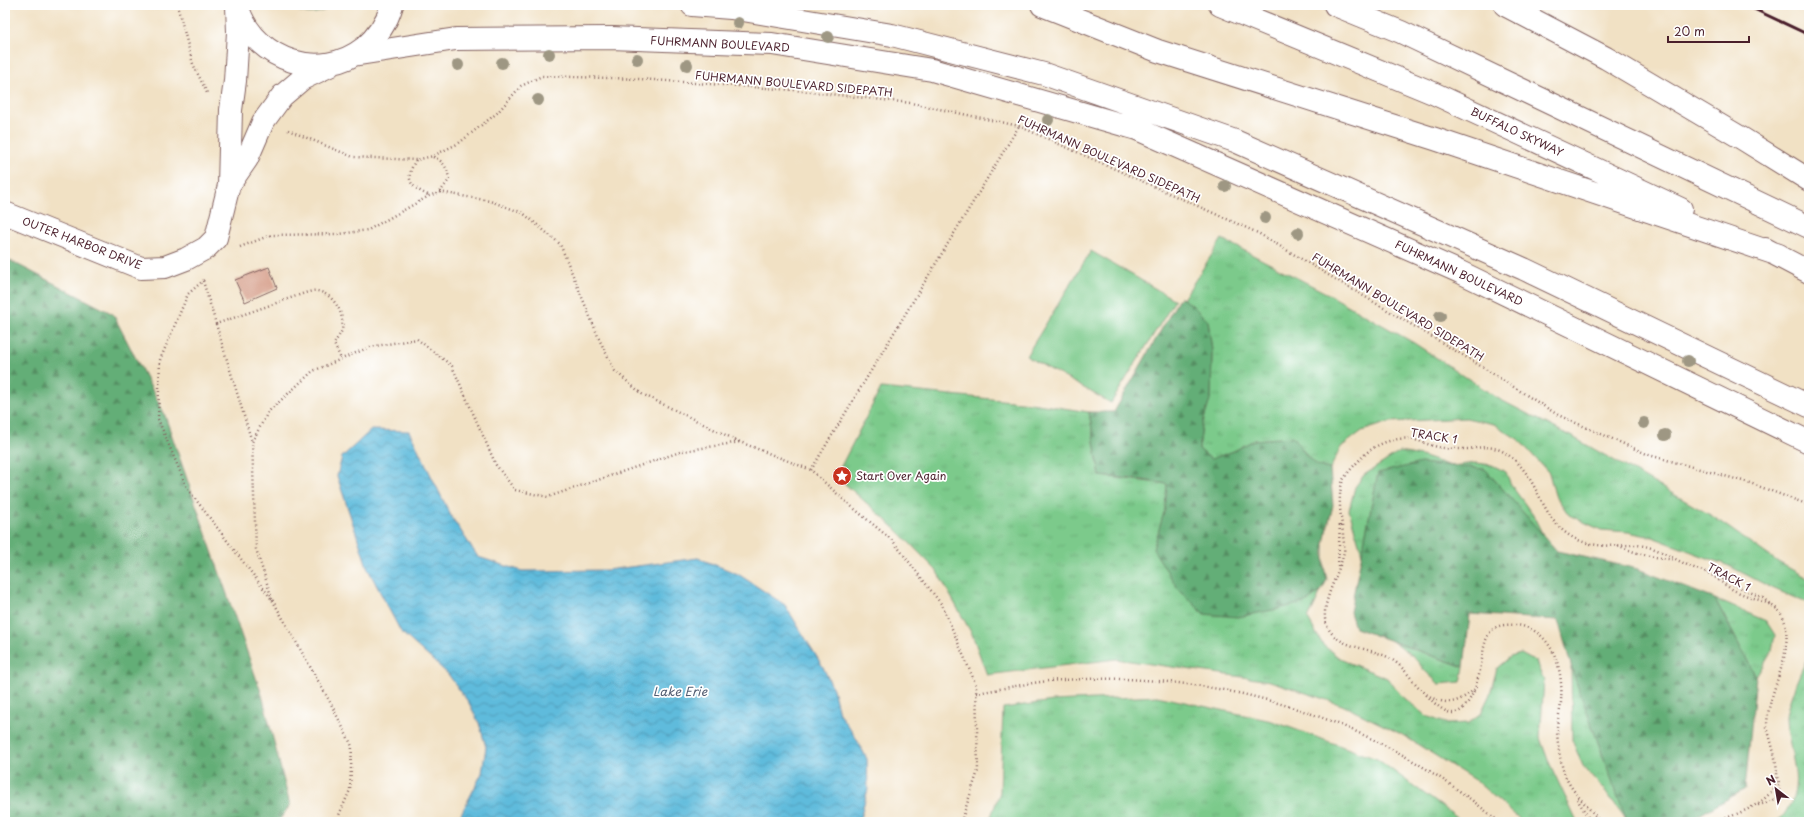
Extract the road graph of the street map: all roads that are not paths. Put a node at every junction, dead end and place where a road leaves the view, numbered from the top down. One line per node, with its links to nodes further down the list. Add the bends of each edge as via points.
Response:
1 (392, 5): 8 (main road, FUHRMANN BOULEVARD, via 382,29 364,48)
2 (692, 5): 9 (main road, via 731,8 892,35 1044,74)
3 (1042, 5): 15 (main road, via 1158,50 1435,139)
4 (1220, 5): 15 (main road, BUFFALO SKYWAY, via 1433,93)
5 (1335, 5): 14 (main road, via 1400,32)
6 (1505, 5): 11 (main road, via 1606,58)
7 (237, 6): 8 (main road, FUHRMANN BOULEVARD, via 241,18 254,38 284,59 307,64 331,63); 12 (main road, OUTER HARBOR DRIVE, via 238,32 231,110)
8 (348, 57): 10 (main road, FUHRMANN BOULEVARD, via 456,39 612,38 772,44 932,70); 12 (main road, OUTER HARBOR DRIVE, via 302,79 282,96 263,122 248,159)
9 (1113, 98): 10 (main road); 17 (main road, via 1234,141 1524,269)
10 (1103, 119): 18 (main road, FUHRMANN BOULEVARD, via 1137,129 1460,272)
11 (1809, 180)
12 (229, 185): 13 (main road, OUTER HARBOR DRIVE, via 216,238 206,248 165,267 141,268)
13 (5, 213)
14 (1809, 227)
15 (1778, 255): 16 (main road, BUFFALO SKYWAY)
16 (1809, 272)
17 (1809, 406)
18 (1809, 442)

